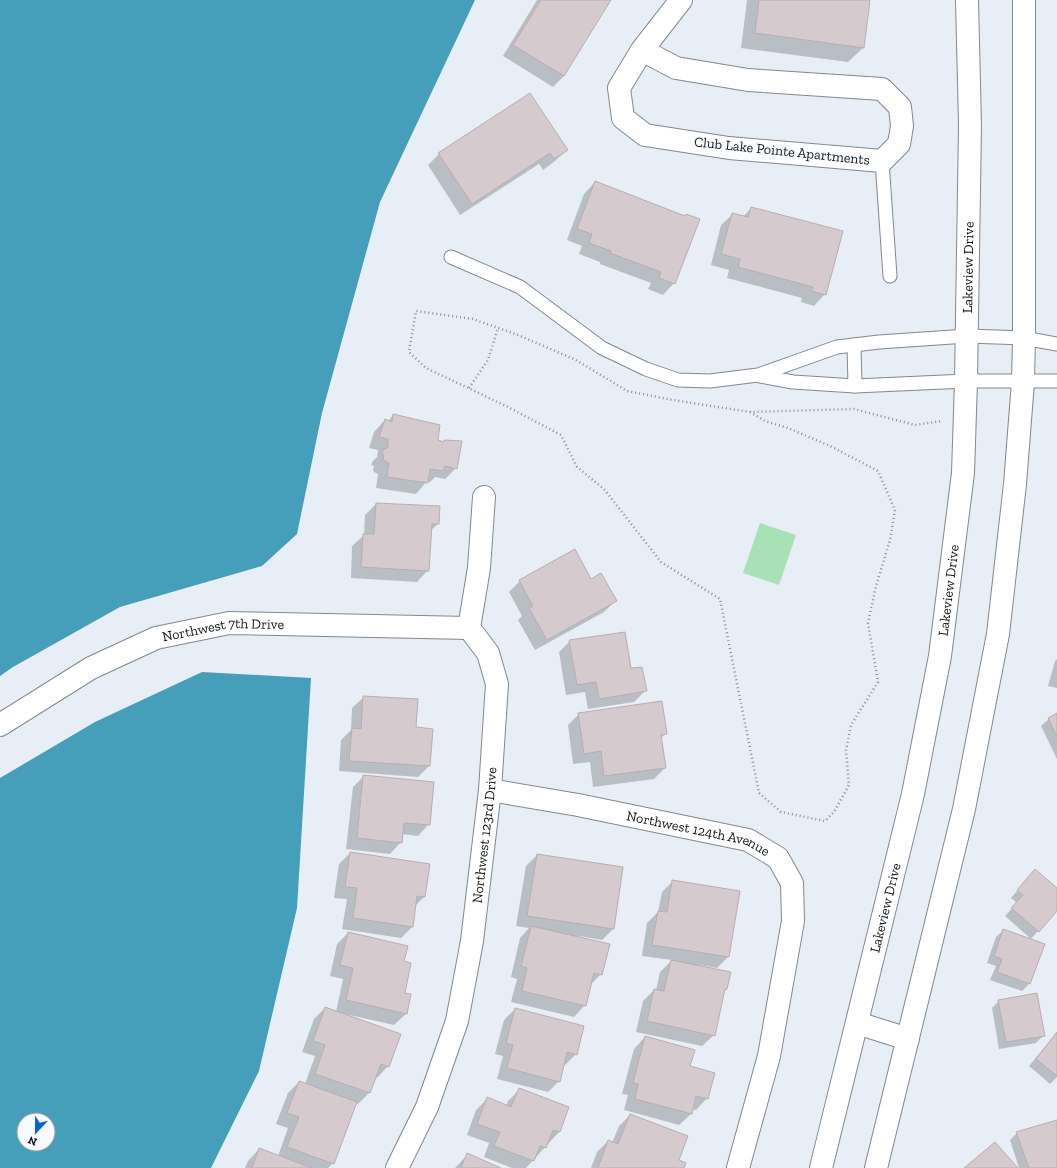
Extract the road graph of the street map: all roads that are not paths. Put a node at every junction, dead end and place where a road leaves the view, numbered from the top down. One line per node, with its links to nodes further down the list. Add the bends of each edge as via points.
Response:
1 (681, 0): 4 (street, Club Lake Pointe Apartments)
2 (967, 0): 8 (street, Lakeview Drive, via 970,125)
3 (1024, 0): 9 (street)
4 (642, 50): 5 (street, Club Lake Pointe Apartments, via 676,68 748,80 882,89 900,108 902,126 899,144); 5 (street, Club Lake Pointe Apartments, via 619,88 623,118 645,135 729,148)
5 (882, 161): 7 (lane)
6 (451, 257): 12 (lane, via 520,287 602,348 646,370 678,380 710,381)
7 (890, 276)
8 (967, 336): 9 (lane); 11 (lane); 13 (street, Lakeview Drive)
9 (1024, 338): 10 (lane); 15 (street)
10 (1057, 344)
11 (854, 345): 12 (lane, via 837,347); 16 (lane)
12 (758, 375): 16 (lane, via 793,382)
13 (966, 381): 15 (lane); 16 (lane); 21 (street, Lakeview Drive, via 963,472 940,656 913,794)
14 (1057, 381): 15 (lane)
15 (1023, 382): 22 (street, via 1015,484 998,634 964,809)
16 (855, 386)
17 (484, 497): 18 (street, via 479,568)
18 (469, 628): 19 (street, Northwest 7th Drive, via 229,623 156,638 91,668); 20 (street, Northwest 123rd Drive, via 488,653 497,684)
19 (0, 725)
20 (490, 790): 23 (street, Northwest 123rd Drive, via 472,941 457,1021 427,1107); 24 (street, Northwest 124th Avenue, via 578,805 748,840 778,858 792,883 792,921 769,1056)
21 (857, 1023): 22 (street); 25 (street, Lakeview Drive)
22 (908, 1039): 26 (street)
23 (397, 1168)
24 (738, 1168)
25 (821, 1168)
26 (876, 1168)

